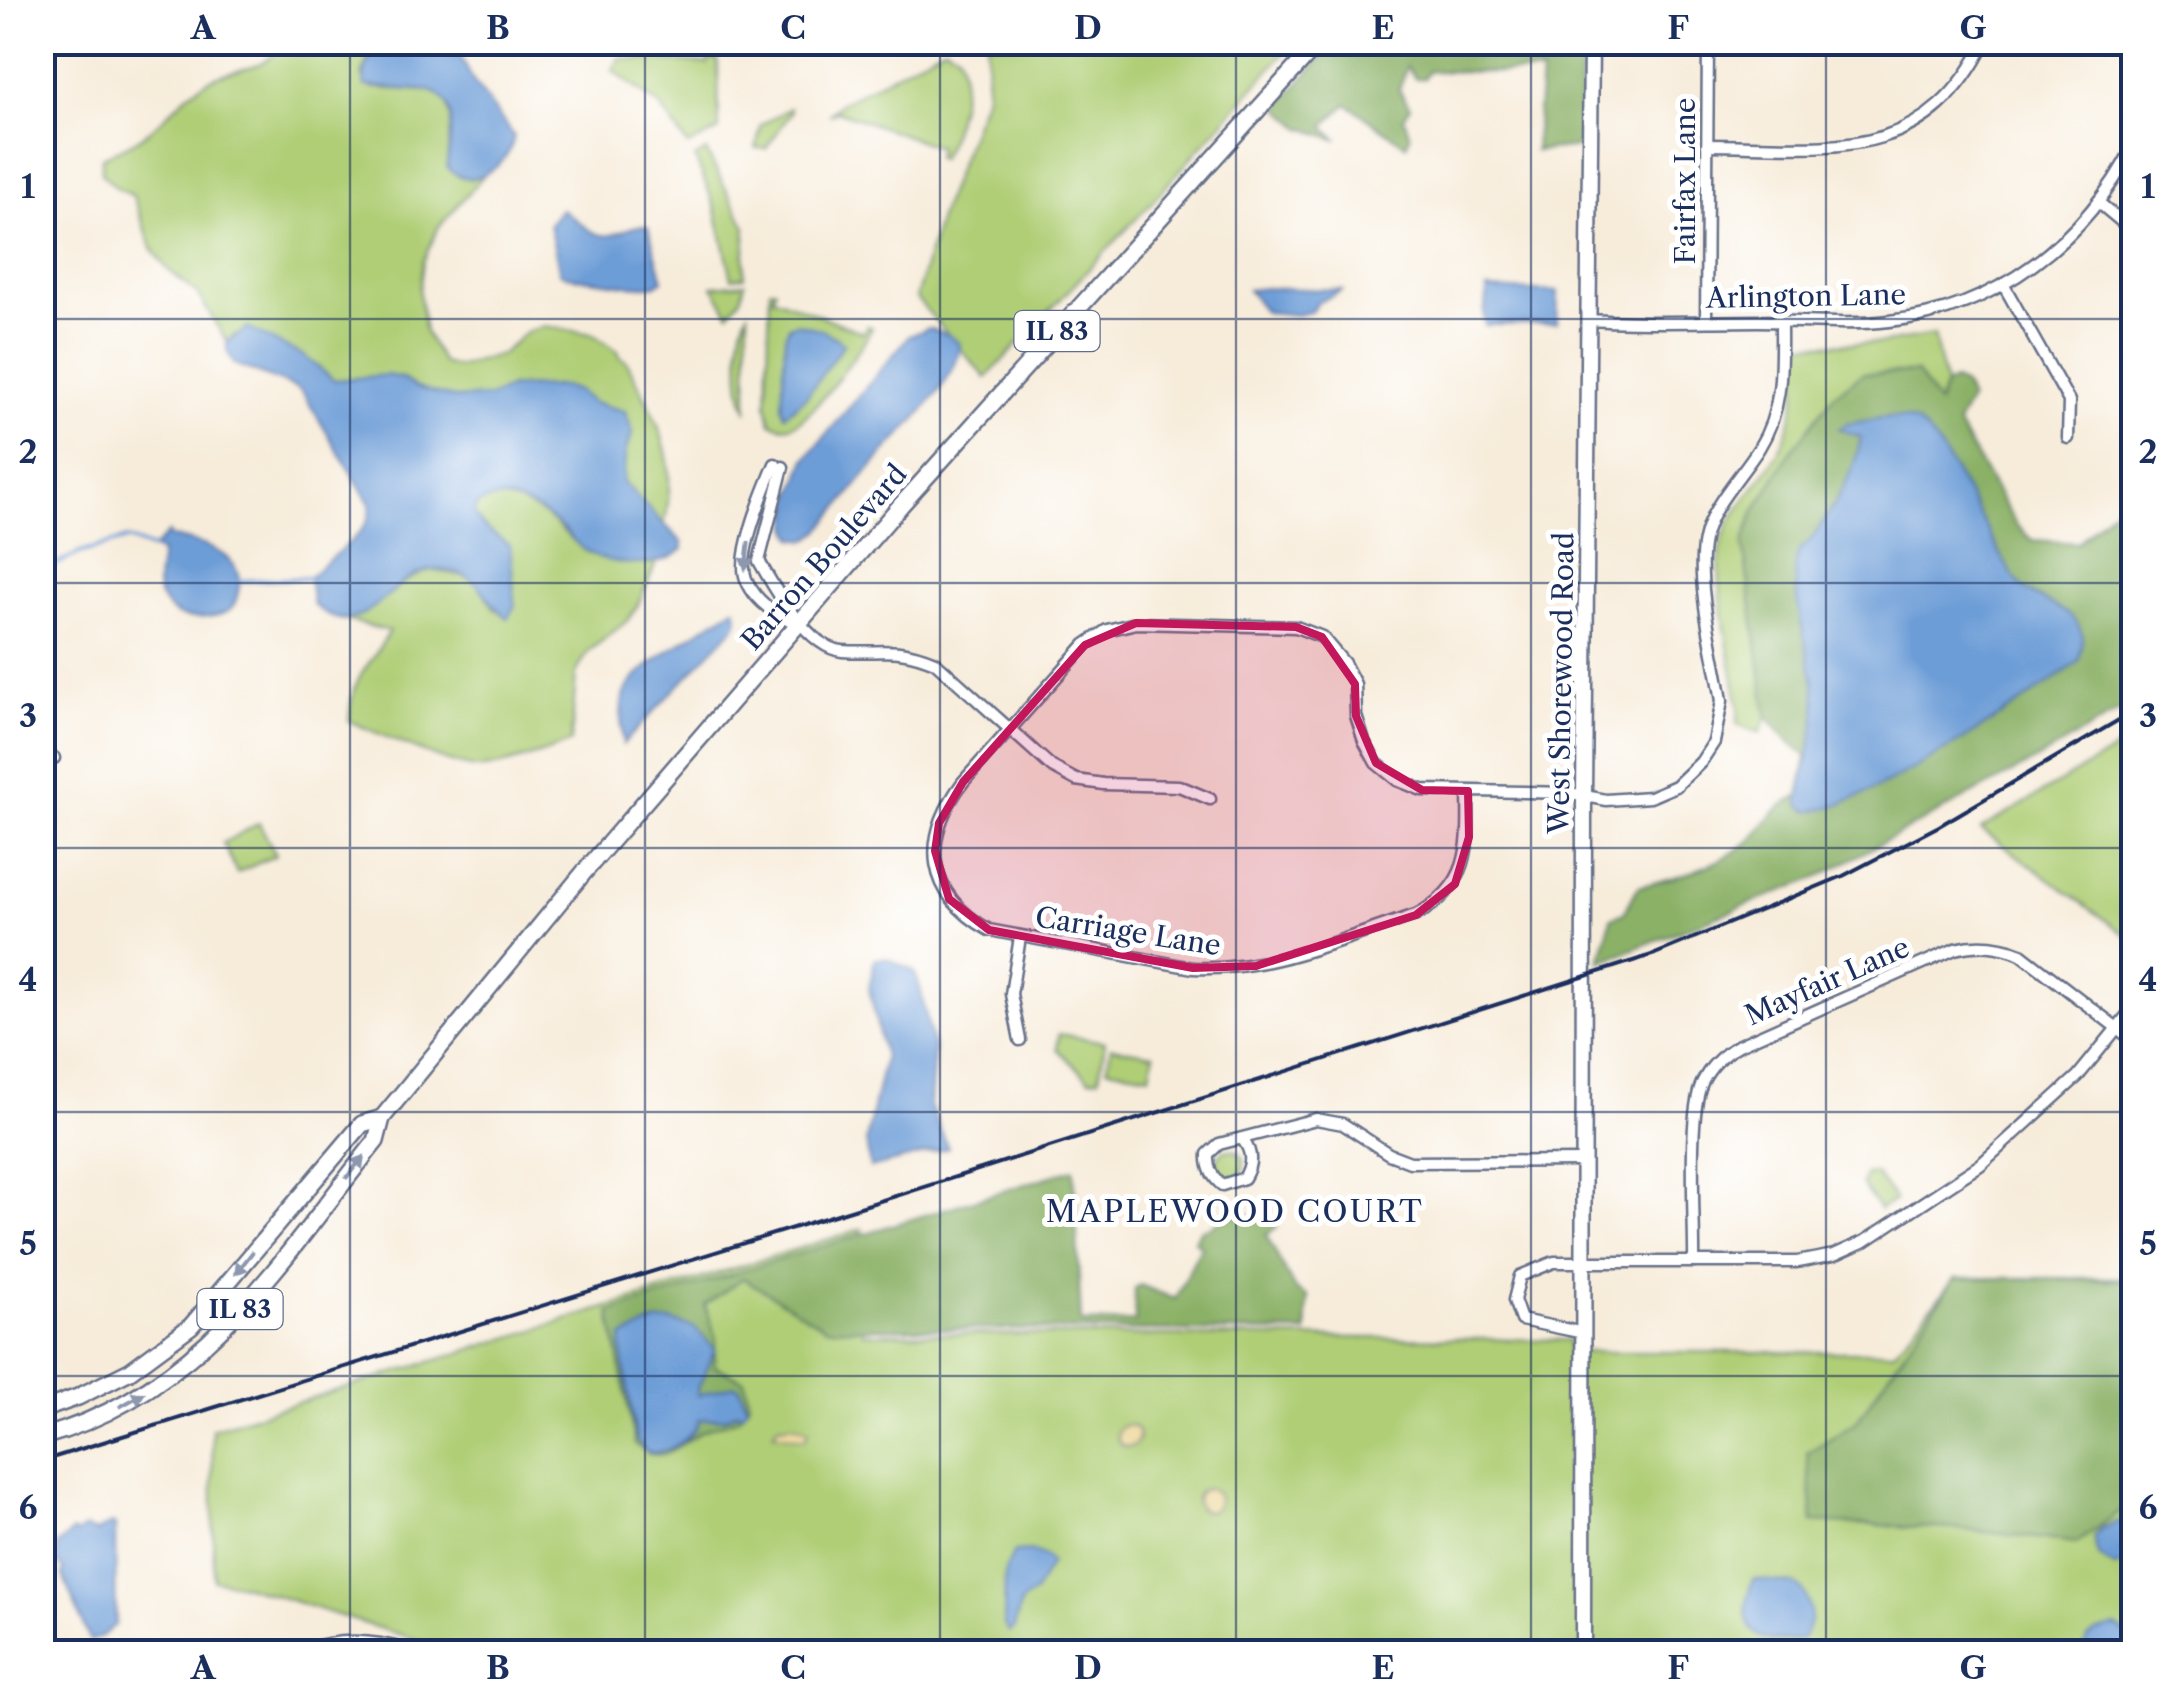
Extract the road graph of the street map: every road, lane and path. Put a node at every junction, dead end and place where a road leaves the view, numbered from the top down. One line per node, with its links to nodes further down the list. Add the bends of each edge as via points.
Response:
1 (1319, 42): 14 (main road, Barron Boulevard / IL 83)
2 (1591, 42): 10 (main road, West Shorewood Road)
3 (1708, 42): 5 (street, Fairfax Lane)
4 (1986, 42): 5 (street, via 1948,98 1895,134 1839,146)
5 (1708, 145): 11 (street, Fairfax Lane)
6 (2134, 145): 7 (street, Arlington Lane)
7 (2098, 202): 8 (street); 9 (street, Arlington Lane, via 2053,251)
8 (2134, 232)
9 (2003, 284): 12 (street, Arlington Lane, via 1918,316); 13 (street, via 2068,401)
10 (1589, 320): 11 (street, Arlington Lane); 17 (main road, West Shorewood Road)
11 (1706, 321): 12 (street, Arlington Lane)
12 (1781, 321): 17 (street, Carriage Lane, via 1776,410 1705,536 1702,572 1722,700 1714,742 1694,770 1662,792 1634,800)
13 (2068, 438)
14 (800, 625): 14 (street, one-way to 14, via 760,560 779,465 750,537 746,579 774,615); 15 (street, via 823,646 840,651 892,649 934,662); 24 (main road, Barron Boulevard / IL 83)
15 (1010, 728): 16 (street, Carriage Lane, via 1085,645 1108,630 1136,623 1296,627 1322,637 1344,663 1376,763 1422,790); 18 (street, via 1076,780 1179,786); 19 (street, Carriage Lane, via 946,804 935,852 949,900 966,917)
16 (1468, 791): 17 (street, Carriage Lane); 19 (street, Carriage Lane, via 1464,863 1437,904 1310,949 1227,970)
17 (1584, 796): 26 (main road, West Shorewood Road)
18 (1210, 799)
19 (1020, 937): 22 (street, via 1011,994)
20 (2134, 1007): 21 (street)
21 (2116, 1028): 23 (street, Mayfair Lane); 28 (street, via 2078,1076 1980,1165 1865,1240 1807,1261); 28 (street, Mayfair Lane, via 2021,954 1983,945 1955,949 1739,1045 1710,1070 1697,1098)
22 (1020, 1040)
23 (2134, 1042)
24 (382, 1118): 30 (main road, Barron Boulevard, one-way to 30, via 362,1124 191,1326 130,1370); 31 (main road, Barron Boulevard / IL 83, one-way to 24, via 127,1404 202,1351 376,1141)
25 (1243, 1140): 25 (street, via 1250,1168 1244,1178 1222,1185 1208,1154 1219,1144); 26 (street, via 1316,1120 1343,1124 1410,1162)
26 (1584, 1160): 27 (main road, West Shorewood Road)
27 (1584, 1261): 28 (street); 29 (main road, West Shorewood Road); 29 (street, via 1554,1262 1520,1276 1514,1300 1522,1320)
28 (1694, 1262)
29 (1584, 1329): 34 (main road, West Shorewood Road)
30 (42, 1410)
31 (42, 1437)
32 (304, 1652): 33 (main road, via 350,1642)
33 (407, 1652)
34 (1583, 1652)

